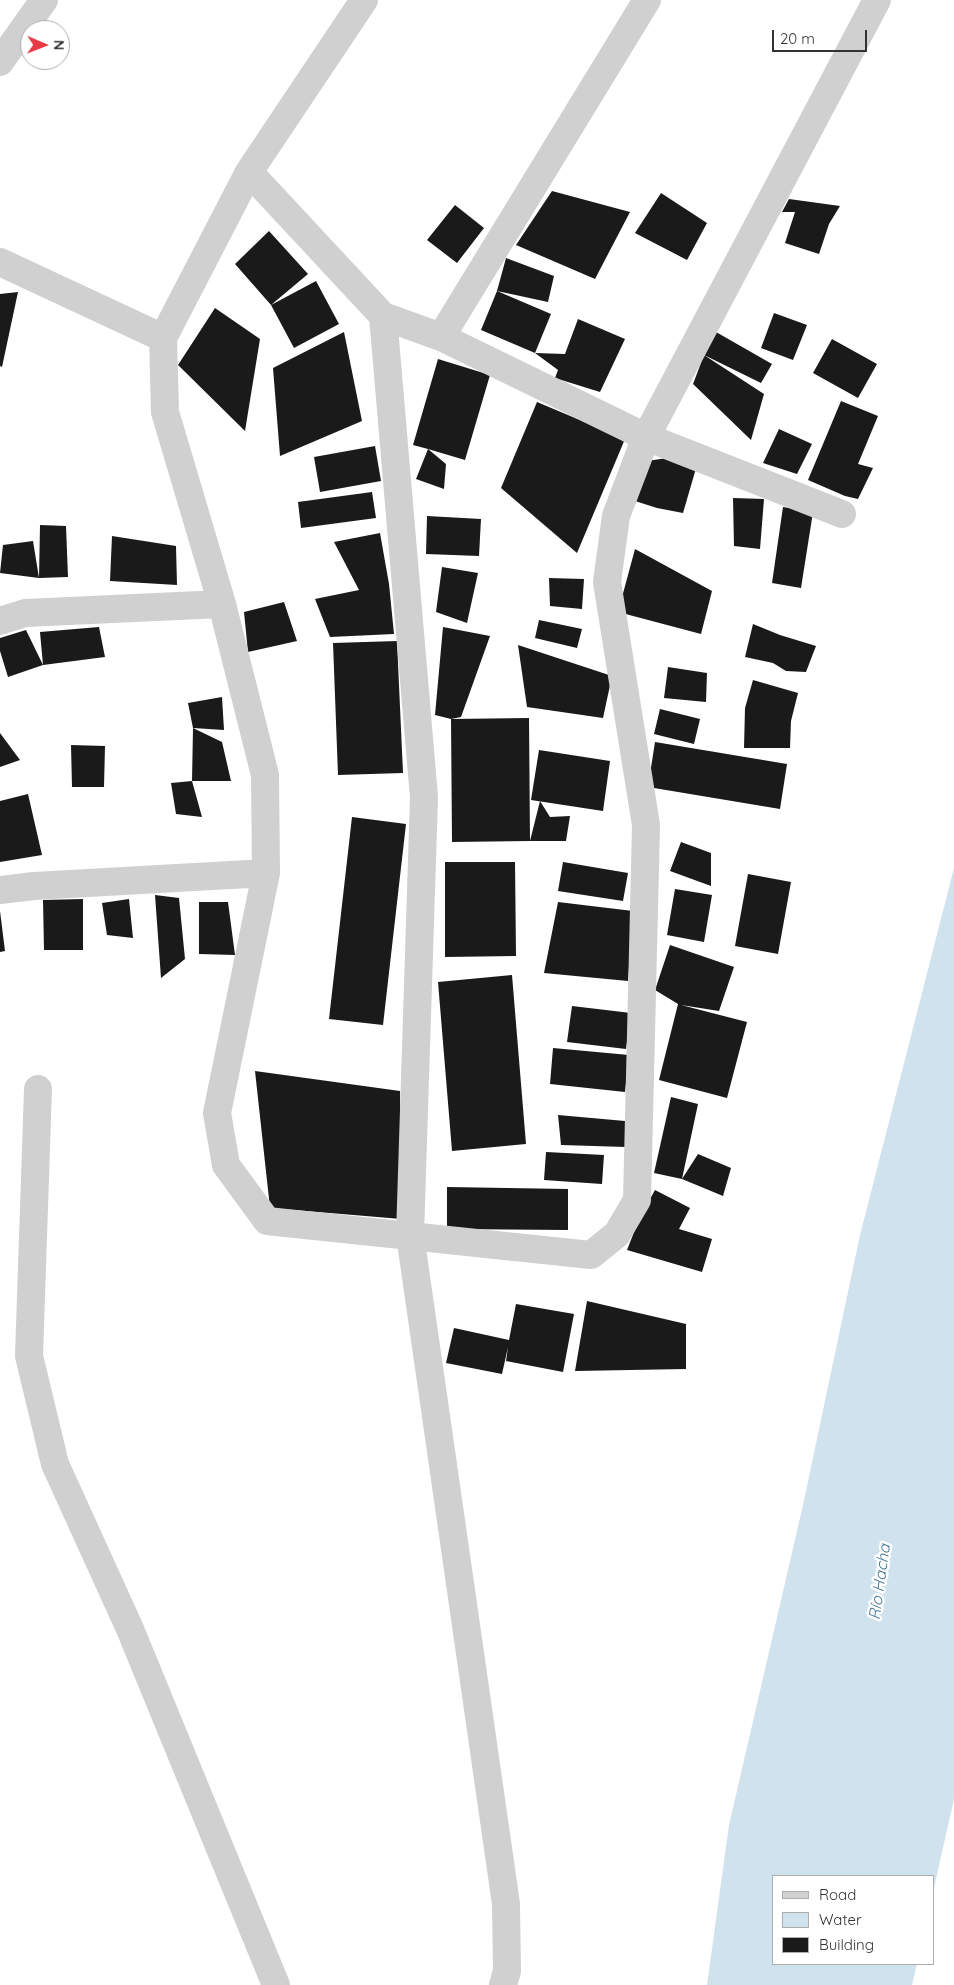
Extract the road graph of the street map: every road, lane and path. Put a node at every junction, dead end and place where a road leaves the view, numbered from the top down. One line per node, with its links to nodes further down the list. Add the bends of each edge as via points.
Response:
1 (44, 0): 5 (street)
2 (364, 0): 6 (street)
3 (648, 0): 9 (street)
4 (877, 0): 11 (street)
5 (0, 62)
6 (249, 172): 8 (street); 10 (street)
7 (0, 262): 10 (street)
8 (383, 316): 9 (street); 18 (street, via 424,797)
9 (441, 337): 11 (street)
10 (162, 338): 13 (street, via 165,412)
11 (646, 437): 12 (street); 18 (street, via 616,516 607,582 646,825 638,1200 617,1234 590,1254)
12 (842, 514)
13 (222, 604): 14 (street, via 24,613); 15 (street, via 265,776)
14 (0, 621)
15 (266, 873): 16 (street); 18 (street, via 217,1114 226,1165 267,1221)
16 (0, 890)
17 (38, 1088): 19 (street, via 29,1356 55,1464 130,1629)
18 (410, 1236): 20 (street, via 506,1904 507,1971)
19 (276, 1985)
20 (503, 1985)

